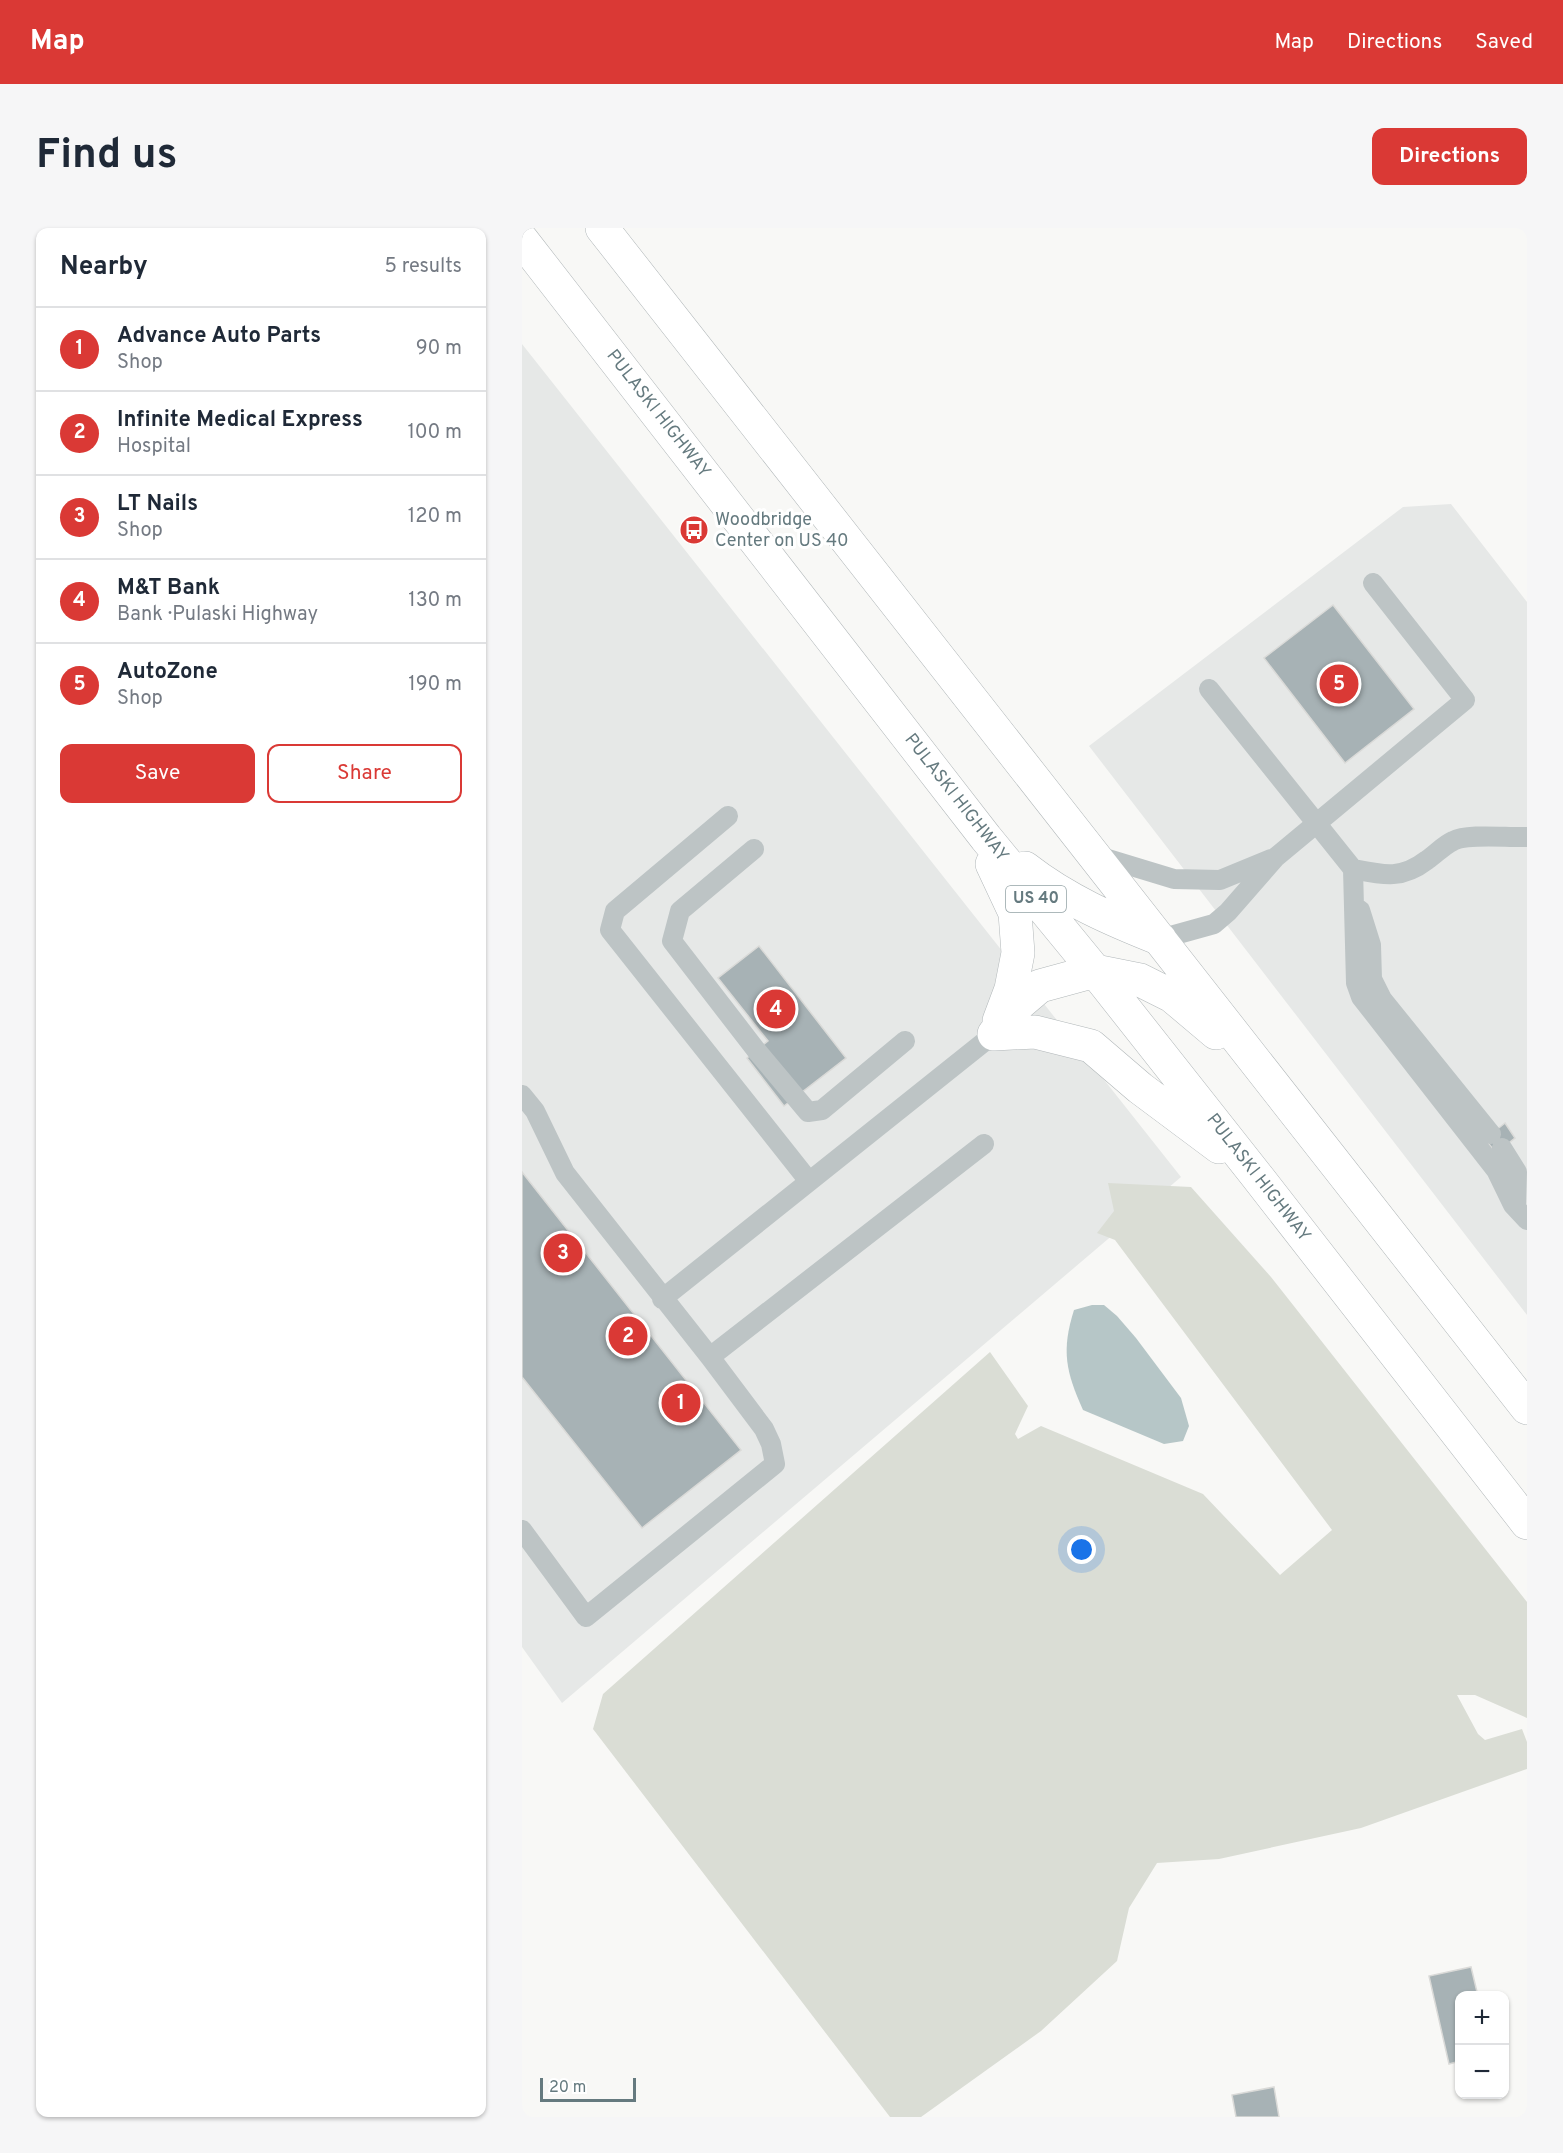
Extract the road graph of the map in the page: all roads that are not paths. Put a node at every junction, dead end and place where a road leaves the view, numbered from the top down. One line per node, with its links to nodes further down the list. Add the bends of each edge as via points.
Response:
1 (603, 228): 12 (highway)
2 (522, 240): 4 (highway, PULASKI HIGHWAY / US 40)
3 (522, 251): 4 (highway)
4 (548, 274): 9 (highway, PULASKI HIGHWAY / US 40)
5 (1373, 583): 8 (lane, via 1466,700)
6 (1209, 689): 8 (lane)
7 (728, 816): 24 (lane, via 615,911 610,930)
8 (1316, 823): 13 (lane); 14 (lane)
9 (978, 827): 16 (highway, via 1049,887 1091,910); 17 (highway, PULASKI HIGHWAY / US 40); 18 (highway, via 1015,913 1018,953 1011,989)
10 (1527, 837): 14 (lane, via 1470,836 1454,840 1414,870 1396,875)
11 (754, 849): 19 (lane, via 680,911 672,940 756,1050 808,1112 822,1110)
12 (1093, 854): 13 (lane, via 1174,879 1220,880); 16 (highway)
13 (1276, 857): 16 (lane, via 1214,924)
14 (1353, 869): 15 (lane)
15 (1353, 894): 25 (lane, via 1371,945 1372,979 1383,999 1497,1141 1517,1172); 25 (lane, via 1356,983 1361,997 1496,1170)
16 (1160, 939): 20 (highway)
17 (1095, 972): 18 (highway, via 1040,986 1014,1008); 20 (highway, via 1140,980 1172,996); 23 (highway, PULASKI HIGHWAY / US 40)
18 (994, 1034): 23 (highway, via 1035,1032 1091,1046 1140,1088); 24 (lane)
19 (905, 1041)
20 (1266, 1075): 28 (highway)
21 (522, 1095): 26 (lane, via 535,1111 565,1173)
22 (984, 1144): 27 (lane)
23 (1257, 1175): 29 (highway, PULASKI HIGHWAY / US 40)
24 (808, 1180): 26 (lane)
25 (1522, 1214)
26 (662, 1299): 27 (lane)
27 (710, 1357): 30 (lane, via 764,1429 775,1464 586,1617)
28 (1527, 1408)
29 (1527, 1523)
30 (522, 1530)

